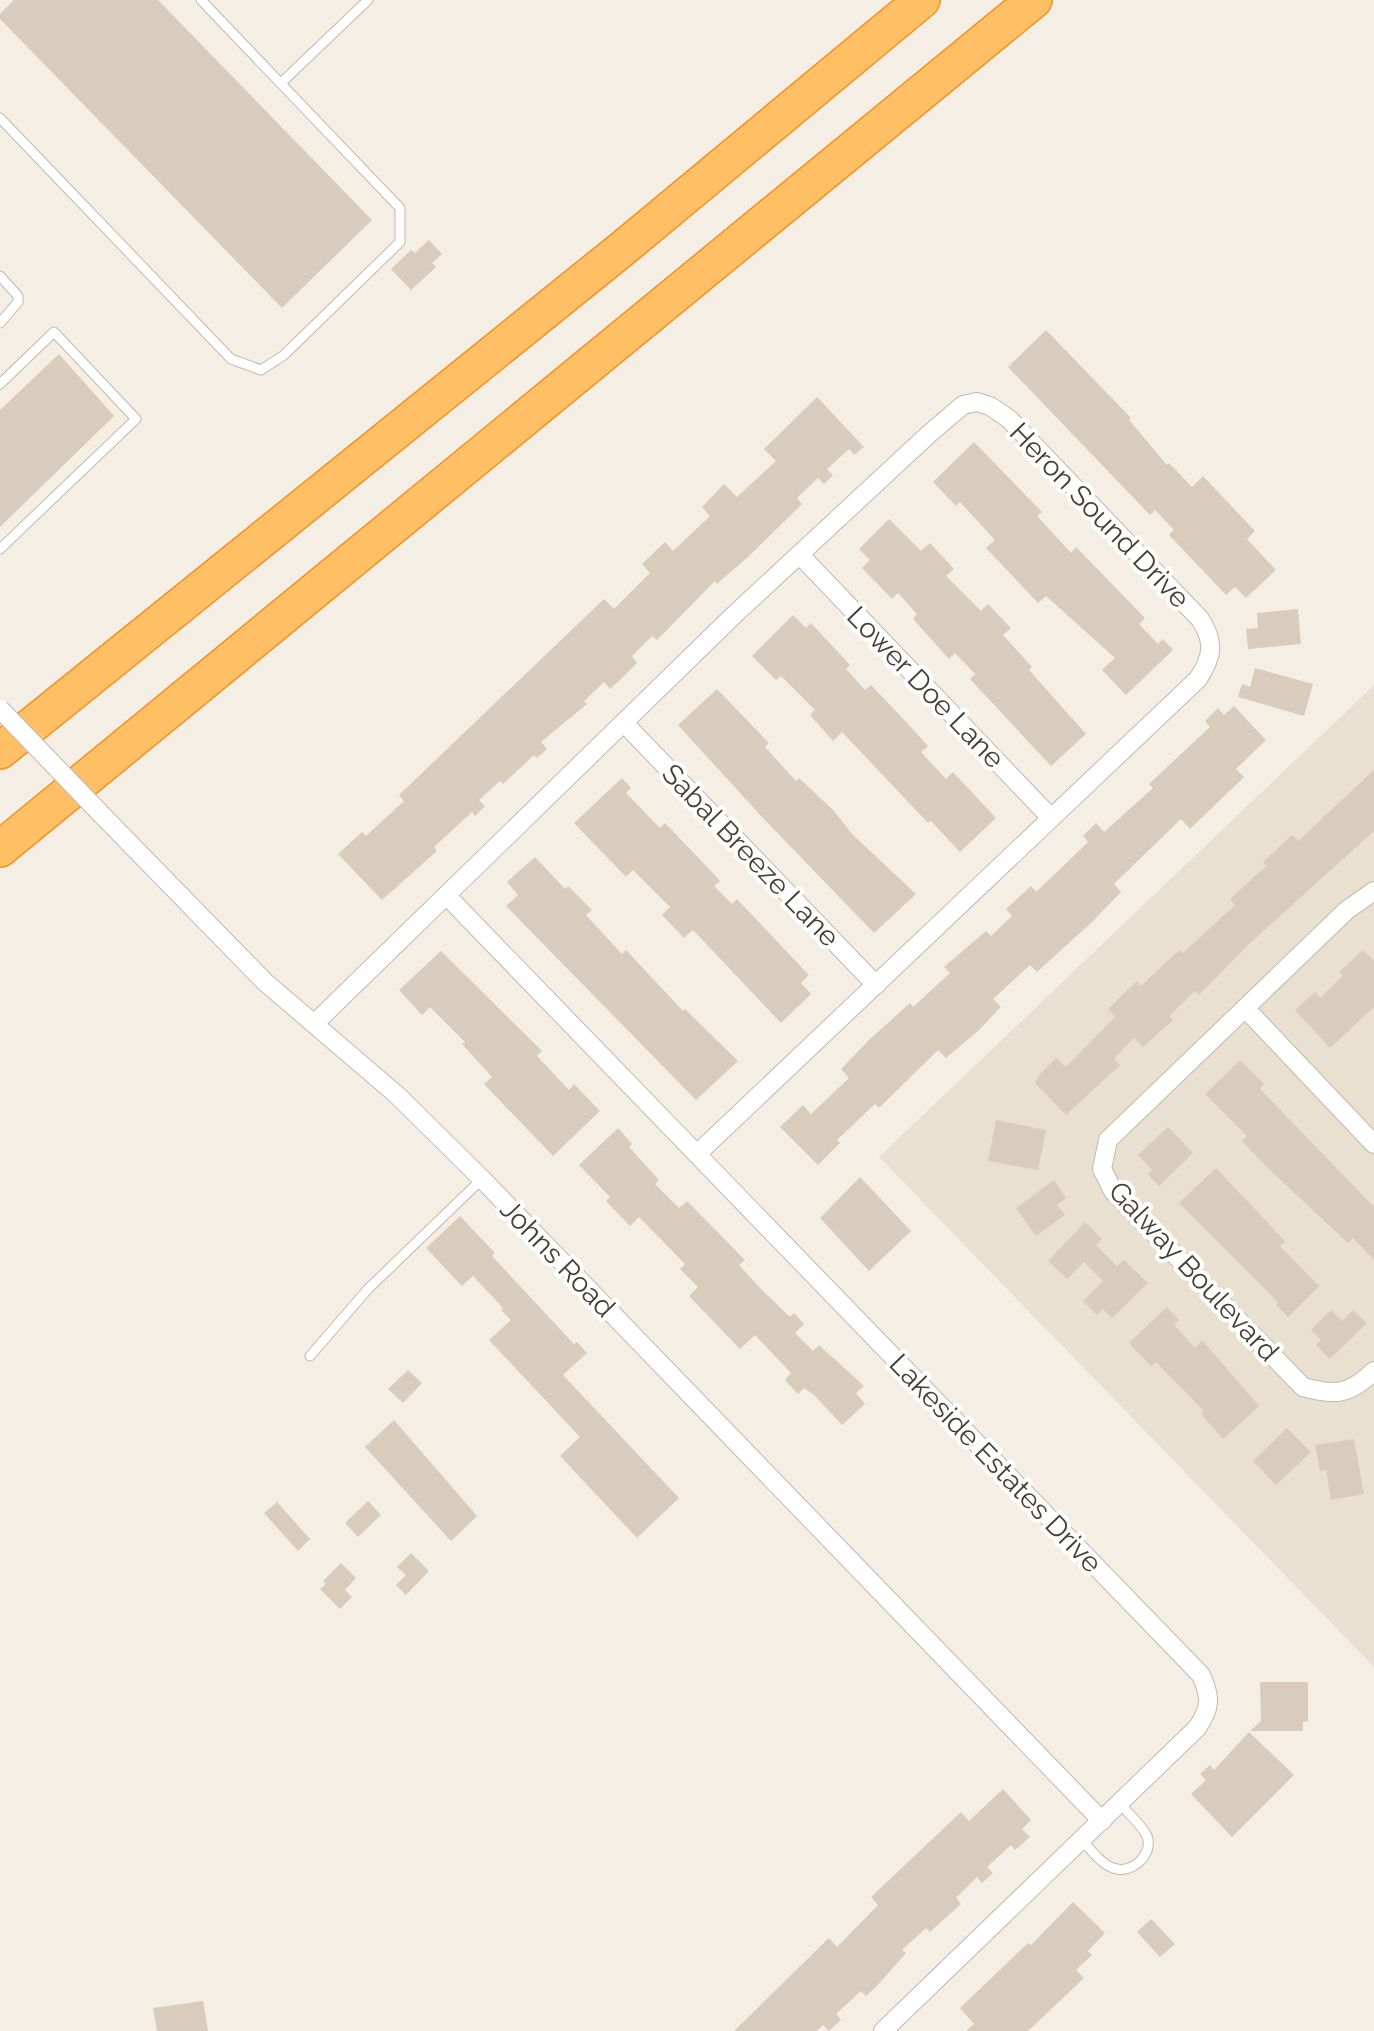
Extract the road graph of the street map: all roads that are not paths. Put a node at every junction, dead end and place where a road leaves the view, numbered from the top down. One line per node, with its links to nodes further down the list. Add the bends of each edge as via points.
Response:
1 (201, 0): 5 (lane)
2 (368, 0): 5 (lane)
3 (922, 0): 14 (highway)
4 (1034, 0): 16 (highway)
5 (281, 83): 6 (lane, via 400,208 402,220 400,242 261,370 231,360)
6 (0, 118)
7 (0, 276): 8 (lane, via 18,296)
8 (0, 323)
9 (0, 384): 10 (lane, via 54,332 136,419)
10 (0, 549)
11 (801, 556): 13 (street, Heron Sound Drive); 15 (street, Lower Doe Lane); 15 (street, Heron Sound Drive, via 963,405 978,402 1010,419 1200,619 1212,646 1198,678)
12 (0, 709): 21 (street, Johns Road, bridge, via 265,982)
13 (625, 724): 18 (street, Heron Sound Drive); 19 (street, Sabal Breeze Lane)
14 (0, 752)
15 (1051, 818): 19 (street, Heron Sound Drive)
16 (0, 848)
17 (1374, 891): 20 (street, Galway Boulevard)
18 (447, 896): 21 (street, Heron Sound Drive); 23 (street, Lakeside Estates Drive)
19 (876, 985): 23 (street, Heron Sound Drive)
20 (1245, 1008): 22 (street); 26 (street, Galway Boulevard, via 1108,1140 1102,1169 1113,1190 1303,1387 1330,1395 1358,1386)
21 (314, 1024): 24 (street, Johns Road)
22 (1374, 1144)
23 (697, 1154): 27 (street, Lakeside Estates Drive, via 1201,1675 1209,1711)
24 (482, 1179): 25 (lane, via 368,1288); 28 (street, Johns Road)
25 (310, 1356)
26 (1374, 1371)
27 (1120, 1804): 28 (street, Lakeside Estates Drive); 29 (lane, via 1148,1840 1133,1867 1122,1871 1106,1864)
28 (1102, 1821): 29 (street, Lakeside Estates Drive)
29 (1082, 1840): 30 (street, Lakeside Estates Drive)
30 (893, 2028)

